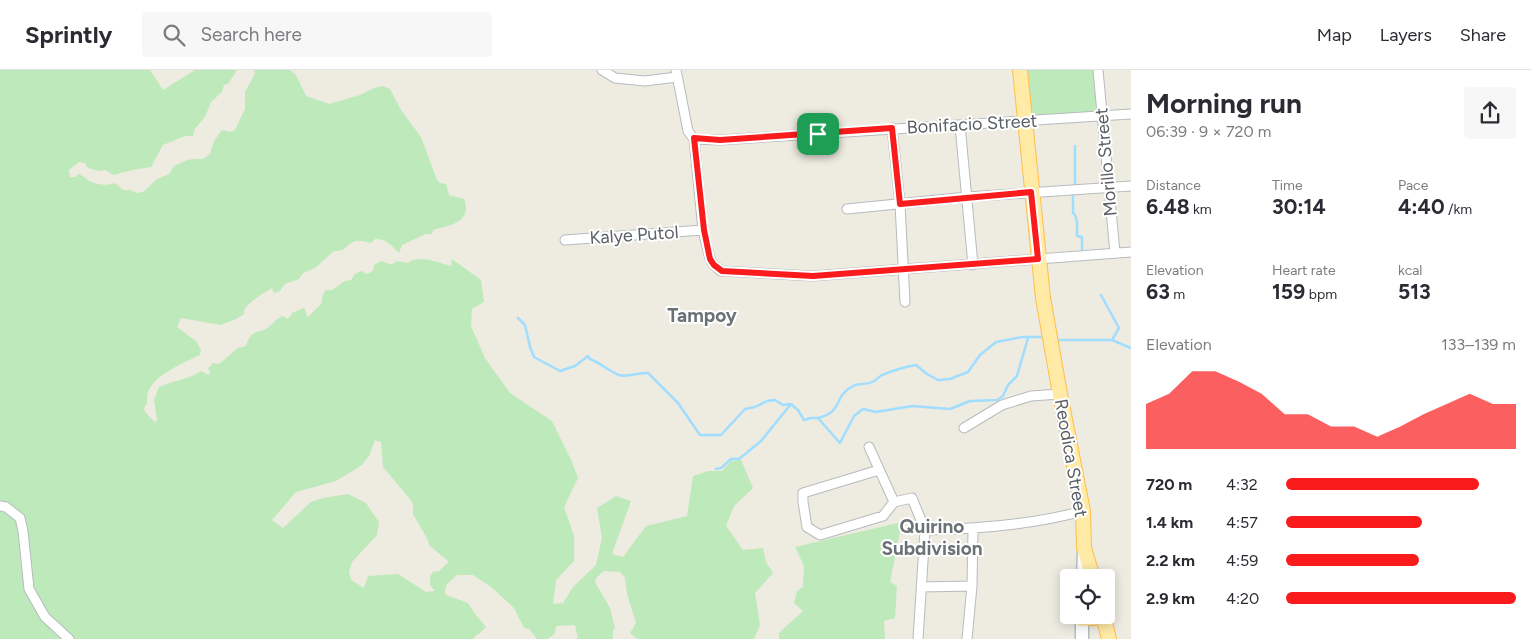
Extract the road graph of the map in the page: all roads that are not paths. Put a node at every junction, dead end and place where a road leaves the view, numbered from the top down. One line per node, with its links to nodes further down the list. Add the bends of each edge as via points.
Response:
1 (602, 70): 4 (street, via 615,78 645,81)
2 (1020, 70): 7 (main road, Reodica Street)
3 (1098, 70): 6 (street, Morillo Street)
4 (676, 73): 10 (street, via 688,131)
5 (1131, 114): 6 (street, Bonifacio Street)
6 (1102, 116): 7 (street, Bonifacio Street); 12 (street, Morillo Street)
7 (1024, 121): 8 (street, Bonifacio Street); 13 (main road, Reodica Street)
8 (960, 125): 9 (street, Bonifacio Street); 14 (street)
9 (892, 128): 10 (street, Bonifacio Street, via 720,140); 15 (street)
10 (694, 138): 17 (street)
11 (1131, 186): 12 (street)
12 (1108, 188): 13 (street); 20 (street, Morillo Street)
13 (1031, 192): 14 (street); 21 (main road, Reodica Street)
14 (967, 197): 15 (street); 22 (street)
15 (900, 204): 16 (street); 23 (street)
16 (847, 209)
17 (704, 230): 18 (street, Kalye Putol); 23 (street, via 710,259 722,271 813,276)
18 (565, 240)
19 (1131, 252): 20 (street)
20 (1114, 254): 21 (street)
21 (1038, 259): 22 (street); 25 (main road, Reodica Street)
22 (973, 264): 23 (street)
23 (904, 270): 24 (street)
24 (905, 302)
25 (1060, 394): 26 (street, via 1030,396 1002,405); 31 (main road, Reodica Street)
26 (964, 428)
27 (869, 447): 28 (street)
28 (879, 470): 29 (street); 29 (street, via 803,493 807,527 820,534 829,532 883,516)
29 (894, 502): 33 (street, via 912,498)
30 (0, 506): 41 (street, via 6,506 20,518 29,589 45,616)
31 (1083, 510): 32 (street, via 1056,518); 34 (main road, Reodica Street)
32 (973, 529): 33 (street); 37 (street)
33 (925, 530): 38 (street)
34 (1084, 548): 35 (street); 36 (main road, Reodica Street)
35 (1083, 569)
36 (1090, 569)
37 (972, 586): 38 (street); 43 (street)
38 (921, 587): 42 (street)
39 (1082, 624): 44 (street)
40 (1105, 624): 45 (main road)
41 (69, 639)
42 (918, 639)
43 (968, 639)
44 (1082, 639)
45 (1109, 639)

